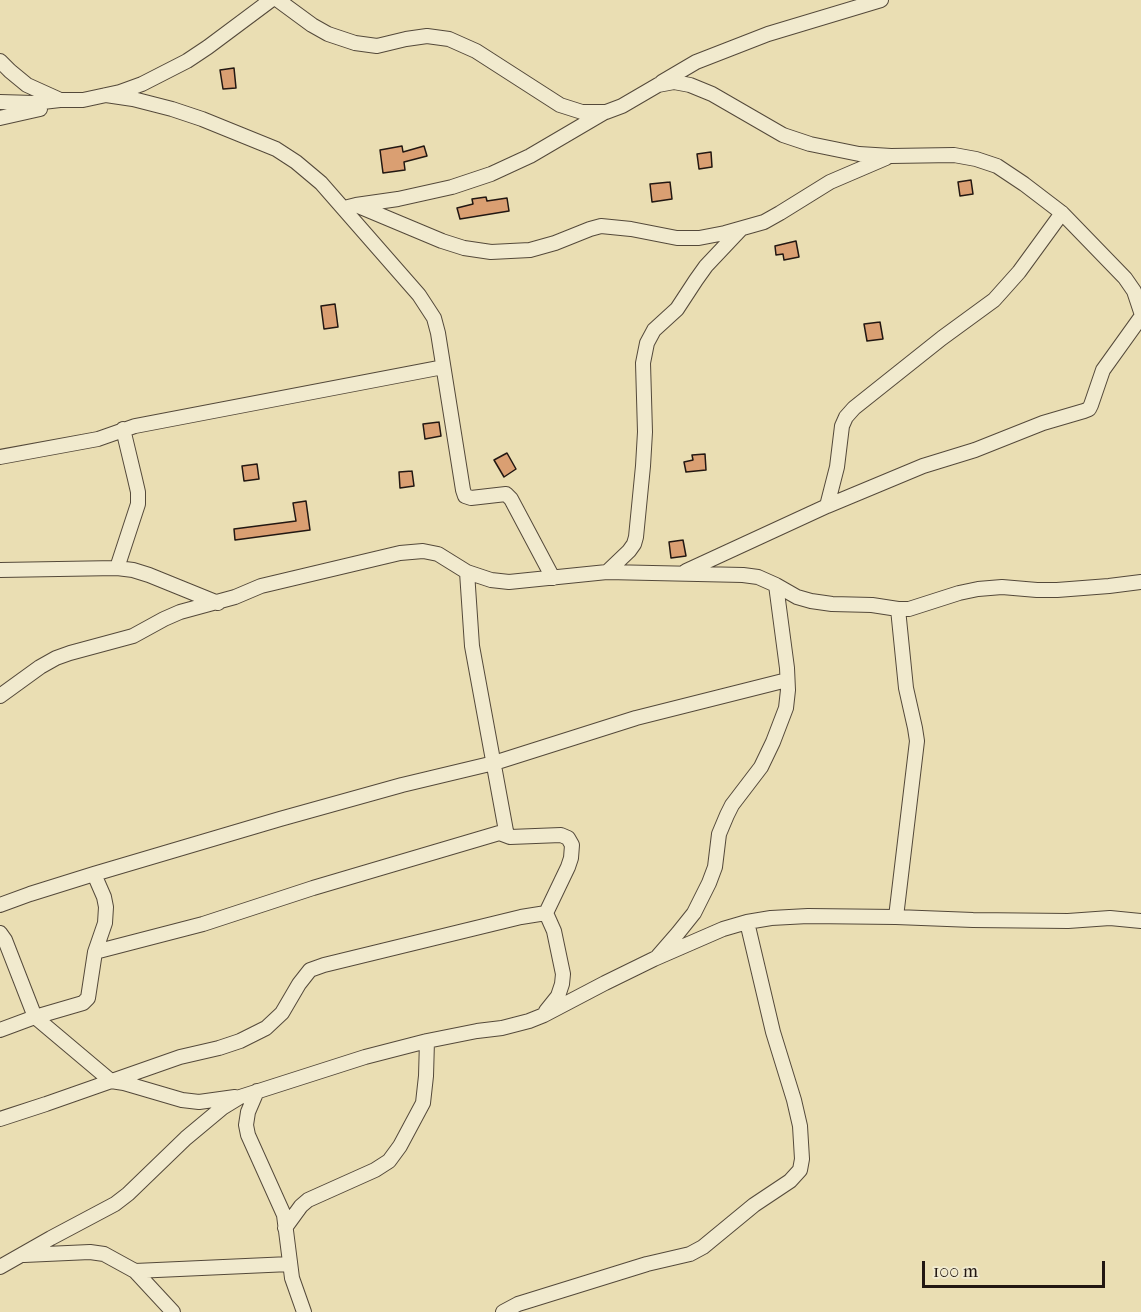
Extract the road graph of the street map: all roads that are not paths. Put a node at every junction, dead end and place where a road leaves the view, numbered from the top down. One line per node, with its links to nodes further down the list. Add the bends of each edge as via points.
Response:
1 (271, 0): 6 (street, via 187,61 142,84)
2 (278, 0): 10 (street, via 312,26 355,43 376,46 427,36 449,39 476,51 560,105 582,112)
3 (881, 0): 5 (street, via 768,34 696,62)
4 (0, 61): 7 (street, via 27,85)
5 (658, 85): 10 (street); 12 (street, via 690,85 783,135 810,144)
6 (106, 95): 8 (street); 13 (street, via 172,109 276,150)
7 (60, 100): 8 (street); 9 (street)
8 (83, 100): 11 (street)
9 (0, 102)
10 (606, 112): 13 (street, via 491,174 452,188)
11 (0, 118)
12 (891, 156): 14 (street, via 954,155 976,159 997,166); 15 (street, via 830,182 764,222)
13 (350, 207): 15 (street, via 442,241 491,252 530,250 601,226 677,238); 18 (street, via 434,318)
14 (1062, 213): 16 (street, via 1125,278); 21 (street, via 994,300 846,417)
15 (742, 228): 25 (street, via 706,266 677,309 654,330 647,343 643,363 644,455 636,537 629,551)
16 (1141, 312)
17 (1141, 317): 21 (street, via 1103,370 1089,409 923,466)
18 (443, 367): 19 (street); 27 (street, via 465,496 506,494)
19 (123, 429): 20 (street, via 98,439); 22 (street, via 138,504)
20 (0, 457)
21 (827, 506): 26 (street)
22 (117, 568): 23 (street); 30 (street, via 149,575)
23 (0, 570)
24 (467, 572): 27 (street, via 509,582); 30 (street, via 438,554 400,553 261,586); 34 (street, via 472,646)
25 (607, 572): 26 (street); 27 (street)
26 (681, 573): 29 (street, via 758,577)
27 (553, 578)
28 (1141, 582): 31 (street, via 1058,590 978,589)
29 (777, 585): 31 (street, via 811,601); 32 (street)
30 (218, 603): 33 (street, via 180,612 133,636 56,658)
31 (898, 609): 39 (street, via 906,688 917,741)
32 (788, 680): 34 (street, via 636,718); 44 (street, via 786,708 773,742 761,767 726,815 709,883 693,913)
33 (0, 696)
34 (494, 763): 35 (street); 36 (street, via 402,785)
35 (506, 831): 38 (street, via 502,834 510,837 561,835 572,845 568,867); 43 (street, via 203,924)
36 (94, 874): 37 (street); 43 (street, via 106,907)
37 (0, 905)
38 (546, 913): 45 (street, via 563,974 558,996); 49 (street, via 324,964 310,970 282,1013 266,1028 240,1041)
39 (896, 917): 40 (street); 41 (street, via 808,916)
40 (1141, 921)
41 (747, 922): 44 (street); 60 (street, via 800,1126 800,1170 690,1254 541,1296)
42 (0, 933): 46 (street)
43 (95, 951): 46 (street, via 88,998 83,1003)
44 (654, 959): 45 (street)
45 (544, 1015): 48 (street, via 502,1028)
46 (35, 1017): 47 (street); 49 (street)
47 (0, 1030)
48 (427, 1041): 50 (street); 53 (street, via 423,1103 389,1161 308,1200)
49 (111, 1081): 51 (street, via 182,1100); 52 (street)
50 (256, 1091): 51 (street); 53 (street, via 248,1112 248,1135 278,1198)
51 (240, 1097): 54 (street, via 186,1138 116,1204)
52 (0, 1119)
53 (285, 1228): 55 (street)
54 (22, 1256): 56 (street); 57 (street, via 90,1252 104,1254)
55 (290, 1264): 57 (street); 59 (street)
56 (0, 1267)
57 (135, 1271): 58 (street)
58 (173, 1312)
59 (304, 1312)
60 (503, 1312)

